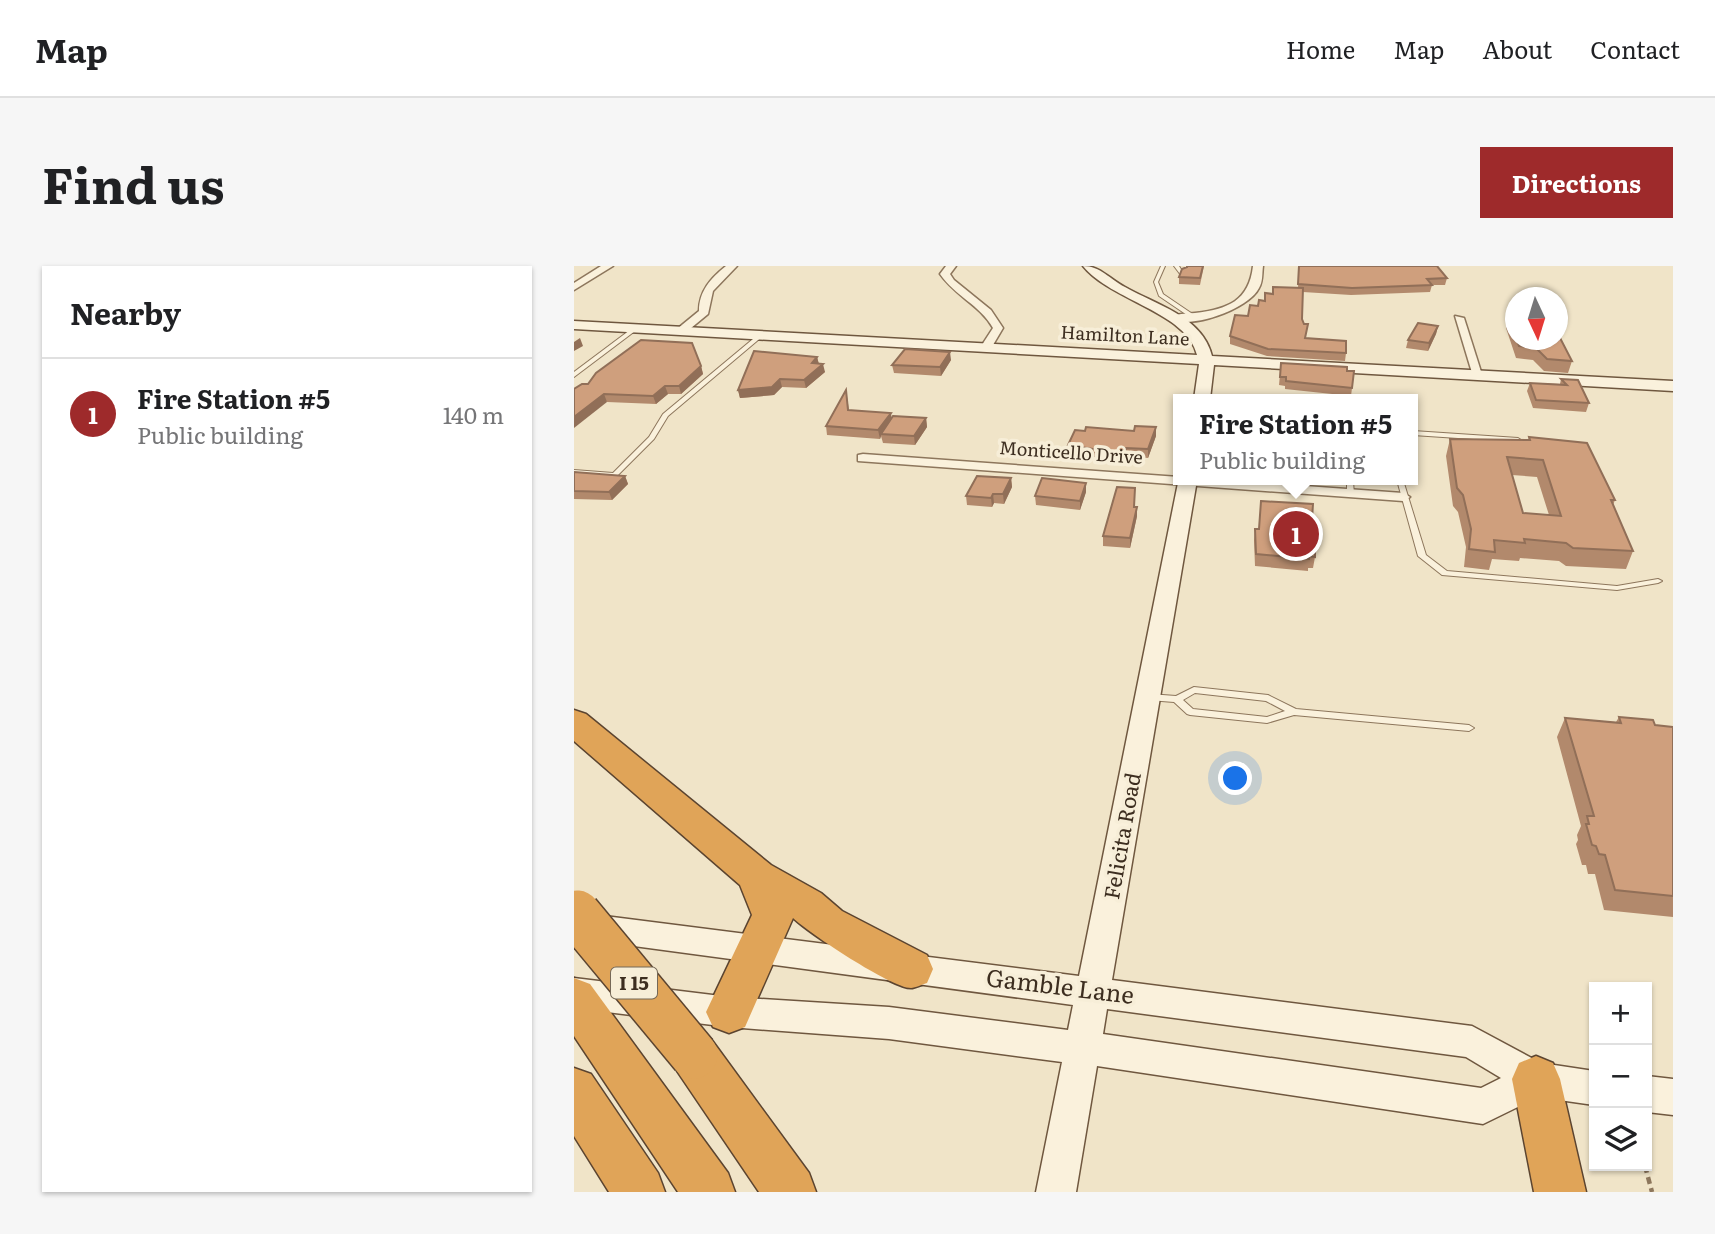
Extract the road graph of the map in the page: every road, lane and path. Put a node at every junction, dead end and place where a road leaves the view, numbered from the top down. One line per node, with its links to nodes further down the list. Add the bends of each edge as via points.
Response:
1 (608, 266): 9 (street)
2 (732, 266): 15 (street, via 704,295 704,312)
3 (951, 266): 17 (street, via 946,274 951,285 994,318 998,328)
4 (1089, 266): 11 (street, via 1117,290)
5 (1163, 266): 10 (lane, via 1156,282 1161,295)
6 (1176, 266): 8 (lane)
7 (1258, 266): 10 (street, via 1256,286 1244,299 1229,308)
8 (1182, 273)
9 (574, 287)
10 (1192, 316): 11 (street)
11 (1174, 318): 18 (street, via 1194,332)
12 (1459, 318): 20 (street)
13 (574, 325): 14 (street, Hamilton Lane)
14 (636, 328): 15 (street, Hamilton Lane); 19 (lane)
15 (681, 331): 16 (street, Hamilton Lane)
16 (761, 335): 17 (street, Hamilton Lane); 26 (lane, via 665,415 652,438 615,475)
17 (986, 348): 18 (street, Hamilton Lane)
18 (1206, 360): 20 (street, Hamilton Lane); 22 (street)
19 (574, 374)
20 (1479, 376): 21 (street, Hamilton Lane)
21 (1673, 386)
22 (1203, 394)
23 (1418, 433): 24 (lane)
24 (1529, 442)
25 (863, 457): 27 (street, Monticello Drive)
26 (574, 472)
27 (1173, 479)
28 (1186, 485): 34 (street, Felicita Road)
29 (1304, 485): 31 (street, Monticello Drive)
30 (1401, 485): 32 (lane)
31 (1351, 487): 32 (street, Monticello Drive)
32 (1403, 497): 33 (lane, via 1422,556 1445,573 1617,588)
33 (1658, 582)
34 (1163, 698): 35 (lane, via 1194,690 1268,698); 35 (lane, via 1190,712 1267,720); 44 (street, Felicita Road)
35 (1294, 712): 37 (lane)
36 (574, 722): 38 (highway)
37 (1469, 728)
38 (757, 876): 41 (highway, via 773,915); 42 (highway, via 827,923)
39 (574, 911): 56 (highway, I 15, bridge, via 694,1055)
40 (574, 925): 41 (street, Gamble Lane)
41 (758, 949): 42 (street, Gamble Lane); 46 (highway)
42 (911, 969): 44 (street, Gamble Lane)
43 (574, 993): 46 (street)
44 (1094, 993): 47 (street, Felicita Road); 48 (street, Gamble Lane, via 1472,1042)
45 (574, 998): 55 (highway)
46 (730, 1012): 47 (street, via 889,1023)
47 (1084, 1048): 48 (street, via 1483,1106); 57 (street, Felicita Road)
48 (1536, 1079): 49 (street, Gamble Lane); 58 (highway)
49 (1589, 1087)
50 (574, 1091): 54 (highway)
51 (1652, 1095): 52 (street)
52 (1673, 1097)
53 (1646, 1171): 59 (path)
54 (639, 1192)
55 (709, 1192)
56 (790, 1192)
57 (1056, 1192)
58 (1560, 1192)
59 (1652, 1192)

